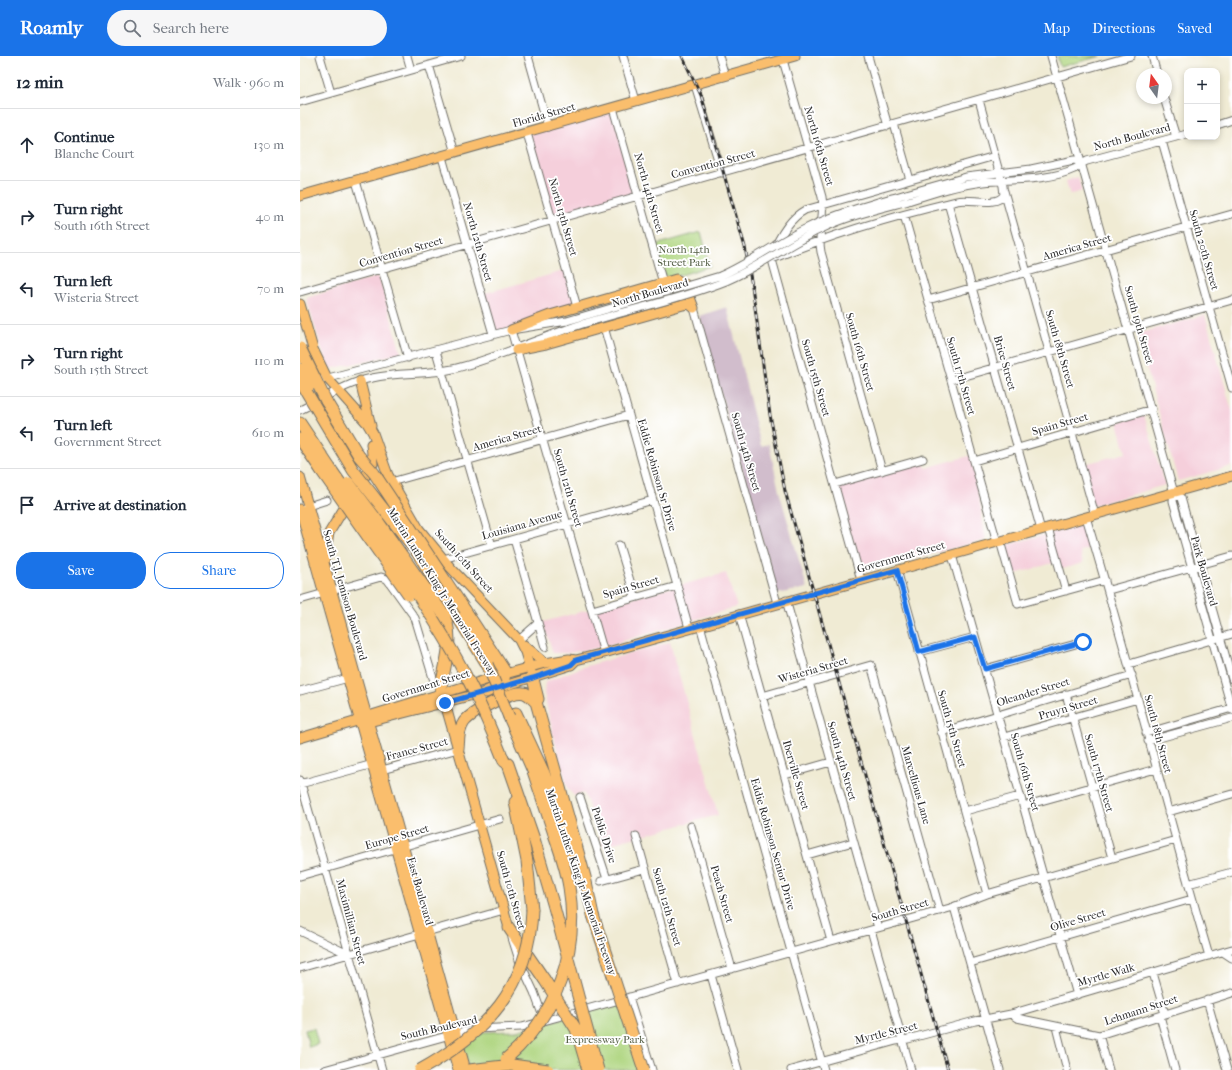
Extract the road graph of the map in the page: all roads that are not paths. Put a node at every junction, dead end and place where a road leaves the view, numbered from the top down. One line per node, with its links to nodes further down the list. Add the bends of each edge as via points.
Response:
1 (320, 56): 19 (street)
2 (407, 56): 15 (street)
3 (461, 56): 13 (street)
4 (528, 56): 28 (street)
5 (623, 56): 21 (street)
6 (719, 56): 16 (street)
7 (795, 56): 12 (main road, Florida Street)
8 (868, 56): 27 (street)
9 (1051, 56): 17 (street, South 19th Street)
10 (1131, 56): 17 (street, Convention Street)
11 (1152, 56): 14 (street)
12 (783, 60): 16 (main road, Florida Street); 33 (street, North 16th Street)
13 (429, 65): 15 (street); 34 (street)
14 (1155, 68)
15 (411, 70): 19 (street)
16 (724, 76): 18 (main road, Florida Street)
17 (1057, 77): 20 (street, Convention Street); 37 (street, South 19th Street)
18 (695, 85): 21 (main road, Florida Street); 38 (street)
19 (331, 93): 22 (street)
20 (979, 100): 27 (street, Convention Street); 35 (street)
21 (636, 101): 24 (main road, Florida Street)
22 (300, 102)
23 (1166, 104): 31 (street)
24 (613, 108): 28 (main road, Florida Street); 45 (street, North 14th Street)
25 (1232, 120): 26 (street)
26 (1220, 124)
27 (891, 125): 33 (street, Convention Street); 41 (street)
28 (548, 127): 29 (main road, Florida Street)
29 (527, 133): 34 (main road, Florida Street); 52 (street, North 13th Street)
30 (1184, 135): 31 (street, North Boulevard)
31 (1176, 137): 32 (street, North Boulevard)
32 (1162, 141): 37 (street, North Boulevard); 54 (street, South 20th Street)
33 (809, 149): 38 (street, Convention Street); 48 (street, North 16th Street)
34 (455, 153): 36 (main road, Florida Street)
35 (994, 156): 39 (street); 41 (street)
36 (442, 157): 40 (main road, Florida Street); 56 (street, North 12th Street)
37 (1082, 162): 39 (street, North Boulevard, via 1074,160); 42 (street, North Boulevard, via 1075,169 1054,174); 57 (street, South 19th Street)
38 (722, 173): 45 (street, Convention Street)
39 (999, 173): 42 (street); 46 (street, North Boulevard, via 966,177)
40 (356, 180): 44 (main road, Florida Street); 59 (street)
41 (910, 180): 48 (street)
42 (1001, 181): 43 (street); 46 (street, North Boulevard)
43 (1004, 190): 47 (street, via 1003,197 998,200 962,200); 60 (street, South 18th Street)
44 (300, 196)
45 (638, 196): 52 (street, Convention Street); 61 (street, North 14th Street)
46 (907, 197): 70 (street, North Boulevard, bridge, via 827,219 720,276)
47 (948, 203): 51 (street); 62 (street, Brice Street)
48 (823, 205): 49 (street); 53 (street, North 16th Street)
49 (805, 210): 53 (street, via 813,212); 58 (street, via 788,224)
50 (1232, 214): 54 (street, America Street)
51 (904, 215): 55 (street); 64 (street, South 17th Street)
52 (553, 221): 56 (street, Convention Street); 68 (street, North 13th Street)
53 (821, 222): 55 (street, North 16th Street)
54 (1186, 226): 57 (street, America Street); 67 (street, South 20th Street)
55 (818, 240): 58 (street); 110 (street, South 16th Street)
56 (467, 244): 59 (street, Convention Street); 74 (street, North 12th Street)
57 (1106, 250): 60 (street, America Street); 73 (street, South 19th Street)
58 (771, 259): 114 (street, South 15th Street)
59 (381, 269): 63 (street, Convention Street); 79 (street)
60 (1027, 272): 62 (street, America Street); 78 (street, South 18th Street)
61 (663, 283): 68 (main road); 69 (main road, via 676,280 684,282)
62 (972, 288): 64 (street, America Street); 80 (street, Brice Street)
63 (300, 292)
64 (928, 300): 84 (street, South 17th Street)
65 (1232, 300): 67 (street)
66 (300, 304): 83 (main road, South 10th Street, via 313,349)
67 (1209, 307): 73 (street); 88 (street, South 20th Street)
68 (577, 308): 72 (main road)
69 (694, 308): 71 (main road, via 689,304 684,305); 142 (street, South 14th Street)
70 (568, 324): 72 (street, North Boulevard); 77 (street, North Boulevard)
71 (604, 327): 77 (main road); 94 (street, Eddie Robinson Sr Drive)
72 (511, 330): 74 (street, North Boulevard); 77 (street, South 12th Street)
73 (1129, 330): 78 (street); 92 (street, South 19th Street)
74 (493, 334): 76 (street, North Boulevard)
75 (300, 348): 90 (highway, Martin Luther King Jr Memorial Freeway, bridge)
76 (436, 350): 79 (street, North Boulevard); 82 (street)
77 (516, 350): 82 (street, North Boulevard); 100 (street, South 12th Street)
78 (1049, 352): 80 (street); 97 (street, South 18th Street)
79 (408, 358): 83 (street, North Boulevard)
80 (994, 368): 84 (street); 102 (street, Brice Street)
81 (300, 369): 90 (highway, bridge, via 312,388)
82 (442, 371): 86 (street, North Boulevard, via 389,375); 105 (street)
83 (327, 378): 87 (street, North Boulevard); 89 (main road, South 10th Street)
84 (951, 380): 106 (street, South 17th Street)
85 (300, 381): 126 (highway, bridge, via 353,470)
86 (360, 381): 89 (street, North Boulevard); 98 (main road)
87 (300, 387)
88 (1232, 387)
89 (337, 390): 91 (street, North Boulevard); 93 (main road, South 10th Street)
90 (326, 401): 103 (highway, Martin Luther King Jr Memorial Freeway)
91 (300, 410)
92 (1152, 410): 97 (street, Spain Street); 115 (street, South 19th Street)
93 (358, 412): 98 (main road, South 10th Street); 109 (main road, via 358,418 367,433 372,451 373,462)
94 (629, 415): 100 (street, America Street); 117 (street, Eddie Robinson Sr Drive)
95 (300, 423): 101 (highway, Martin Luther King Jr Memorial Freeway)
96 (300, 428): 101 (highway)
97 (1072, 432): 102 (street, Spain Street); 119 (street, South 18th Street)
98 (373, 433): 107 (main road, South 10th Street)
99 (300, 439): 108 (highway)
100 (542, 439): 105 (street, America Street); 120 (street, South 12th Street)
101 (312, 443): 108 (highway, Martin Luther King Jr Memorial Freeway)
102 (1018, 448): 106 (street, Spain Street); 121 (street, Brice Street)
103 (359, 456): 126 (highway, Martin Luther King Jr Memorial Freeway, bridge); 163 (highway, bridge, via 374,473 497,656)
104 (923, 459): 110 (street)
105 (468, 460): 113 (street, America Street); 125 (street)
106 (974, 460): 123 (street, South 17th Street)
107 (382, 463): 109 (main road); 113 (main road, South 10th Street)
108 (325, 469): 174 (highway, bridge, via 349,484 369,508 442,612 449,631 441,687); 190 (highway, Martin Luther King Jr Memorial Freeway, bridge, via 420,599 446,640 478,699)
109 (370, 471): 133 (main road, via 331,528 325,551)
110 (882, 471): 114 (street)
111 (1232, 476): 115 (main road, Government Street)
112 (300, 477): 118 (main road, South T.J. Jemison Boulevard)
113 (391, 482): 129 (main road, South 10th Street, via 419,529)
114 (835, 484): 134 (street, South 15th Street)
115 (1174, 493): 119 (main road, Government Street); 130 (street, Park Boulevard, via 1181,498); 131 (street, Park Boulevard, via 1173,500)
116 (328, 500): 118 (street)
117 (653, 500): 120 (street, Louisiana Avenue); 136 (street, Eddie Robinson Sr Drive)
118 (303, 507): 133 (main road, South T.J. Jemison Boulevard); 139 (main road, South T.J. Jemison Boulevard)
119 (1090, 516): 121 (main road, Government Street); 135 (street, South 18th Street)
120 (567, 524): 122 (street, Louisiana Avenue); 143 (street, South 12th Street)
121 (1044, 529): 123 (main road, Government Street); 138 (street, Brice Street)
122 (514, 539): 125 (street, Louisiana Avenue); 145 (street)
123 (998, 542): 127 (main road, Government Street); 138 (street, South 17th Street, via 1018,604)
124 (619, 545): 140 (street)
125 (492, 546): 129 (street, Louisiana Avenue)
126 (417, 552): 178 (highway, Martin Luther King Jr Memorial Freeway, bridge, via 487,664)
127 (952, 555): 132 (main road, Government Street); 149 (street, South 16th Street)
128 (1232, 556): 130 (street)
129 (443, 559): 152 (main road, South 10th Street)
130 (1200, 564): 131 (street); 150 (street, Park Boulevard)
131 (1191, 566): 137 (street); 151 (street, Park Boulevard)
132 (897, 570): 134 (main road, Government Street); 155 (street, South 15th Street)
133 (326, 572): 139 (main road, South T.J. Jemison Boulevard)
134 (861, 580): 142 (main road, Government Street)
135 (1106, 580): 137 (street, South 18th Street); 138 (street)
136 (677, 586): 140 (street, Spain Street); 147 (street, Eddie Robinson Sr Drive)
137 (1109, 590): 159 (street, South 18th Street)
138 (1066, 591)
139 (328, 593): 141 (street); 165 (main road, South T.J. Jemison Boulevard); 166 (street, via 382,577 391,583 415,618)
140 (635, 598): 143 (street, Spain Street)
141 (300, 600)
142 (781, 602): 144 (main road, Government Street); 169 (street, South 14th Street)
143 (592, 610): 156 (street, South 12th Street)
144 (739, 614): 146 (main road, Government Street); 173 (street, Iberville Street)
145 (538, 623): 152 (street); 154 (street)
146 (700, 625): 147 (main road, Government Street); 230 (street, Eddie Robinson Senior Drive)
147 (689, 628): 156 (main road, Government Street)
148 (1232, 634): 150 (street)
149 (975, 637): 155 (street); 162 (street, South 16th Street)
150 (1220, 638): 151 (street); 168 (street, Park Boulevard)
151 (1212, 640): 159 (street); 177 (street, Park Boulevard)
152 (520, 642): 158 (main road); 161 (main road, South 10th Street)
153 (1083, 642): 162 (street)
154 (545, 647)
155 (919, 652): 183 (street, South 15th Street)
156 (604, 653): 157 (main road, Government Street)
157 (576, 660): 158 (main road, Government Street); 167 (main road, Government Street, via 571,665)
158 (545, 663): 161 (main road, Government Street)
159 (1129, 664): 164 (street, South 18th Street)
160 (871, 665): 169 (street, Wisteria Street); 222 (street, Marcellious Lane)
161 (530, 668): 163 (main road, Government Street); 167 (main road, South 10th Street)
162 (985, 669): 179 (street, South 16th Street)
163 (505, 674): 171 (highway, via 500,685); 174 (main road, Government Street)
164 (1132, 675): 172 (street, Oleander Street); 175 (street, South 18th Street)
165 (352, 677): 170 (street); 182 (main road, South T.J. Jemison Boulevard)
166 (433, 678)
167 (533, 678): 171 (main road, Government Street); 176 (highway, via 538,699)
168 (1232, 679)
169 (809, 682): 173 (street, Wisteria Street); 189 (street, South 14th Street)
170 (300, 691)
171 (486, 692): 174 (main road, Government Street)
172 (1066, 694): 179 (street, Oleander Street); 180 (street, South 17th Street)
173 (762, 696): 193 (street, Iberville Street)
174 (443, 698): 182 (main road, Government Street); 188 (main road, South 10th Street)
175 (1138, 699): 180 (street, Pruyn Street); 184 (street, South 18th Street)
176 (536, 702): 188 (highway, via 526,694 516,693 474,714 460,730); 215 (highway)
177 (1232, 709): 184 (street)
178 (513, 715): 215 (highway, Martin Luther King Jr Memorial Freeway, via 544,773); 261 (highway, bridge, via 565,868 571,897 572,930 568,960 557,992 543,1017 515,1051)
179 (998, 715): 183 (street, Oleander Street); 185 (street, South 16th Street)
180 (1072, 718): 185 (street, Pruyn Street); 195 (street, South 17th Street)
181 (1232, 718): 187 (street)
182 (362, 720): 186 (main road, Government Street); 191 (main road, East Boulevard)
183 (941, 732): 200 (street, South 15th Street)
184 (1146, 733): 187 (street, South 18th Street)
185 (1004, 737): 197 (street, South 16th Street)
186 (300, 738)
187 (1148, 741): 192 (street, South 18th Street)
188 (458, 749): 191 (street, France Street); 203 (main road, South 10th Street)
189 (831, 762): 193 (street); 207 (street, South 14th Street)
190 (505, 763): 257 (highway, bridge, via 524,842 532,909 525,955 515,982 500,1006 481,1027 465,1042); 264 (highway, Martin Luther King Jr Memorial Freeway, bridge, via 536,842)
191 (378, 765): 194 (street, France Street); 208 (main road, East Boulevard)
192 (1156, 769): 195 (street); 201 (street, South 18th Street)
193 (785, 775): 209 (street, Iberville Street)
194 (300, 783): 211 (street, Maximillian Street)
195 (1091, 786): 199 (street); 210 (street, South 17th Street)
196 (1232, 794): 201 (street)
197 (1020, 796): 199 (street, South 16th Street); 200 (street)
198 (580, 797): 212 (street, Public Drive, via 604,880)
199 (1023, 806): 216 (street, South 16th Street)
200 (965, 811): 218 (street, South 15th Street)
201 (1168, 812): 206 (street, South 18th Street)
202 (500, 819): 203 (street, Europe Street)
203 (480, 825): 208 (street, Europe Street); 221 (main road, South 10th Street)
204 (692, 826): 237 (street, Peach Street)
205 (636, 836): 212 (street, South 12th Street)
206 (1176, 840): 210 (street, South Street); 217 (street, South 18th Street)
207 (853, 842): 209 (street); 224 (street, South 14th Street)
208 (400, 848): 211 (street, Europe Street); 226 (main road, East Boulevard)
209 (807, 855): 228 (street, Iberville Street)
210 (1112, 858): 216 (street, South Street)
211 (325, 869): 214 (street, Europe Street); 232 (street, Maximillian Street)
212 (644, 869): 240 (street, South 12th Street)
213 (1232, 872): 217 (street)
214 (300, 876)
215 (583, 877): 265 (highway, Martin Luther King Jr Memorial Freeway, bridge)
216 (1044, 878): 218 (street, South Street); 227 (street, South 16th Street)
217 (1188, 884): 219 (street, South 18th Street)
218 (987, 894): 220 (street, South Street)
219 (1192, 899): 227 (street, Olive Street); 233 (street, South 18th Street)
220 (954, 907): 222 (street, South Street); 235 (street)
221 (504, 910): 223 (main road, South 10th Street); 226 (street)
222 (940, 910): 224 (street, South Street)
223 (509, 928): 248 (street, South 10th Street); 263 (highway, bridge, via 576,1029)
224 (874, 929): 228 (street, South Street); 252 (street, South 14th Street)
225 (300, 931): 232 (street)
226 (423, 933): 232 (street); 250 (main road, East Boulevard)
227 (1060, 937): 235 (street, Olive Street); 242 (street, South 16th Street)
228 (831, 941): 230 (street, South Street)
229 (1232, 949): 231 (street, Myrtle Walk)
230 (792, 952): 237 (street, South Street); 254 (street, Eddie Robinson Senior Drive)
231 (1223, 952): 233 (street, Myrtle Walk); 234 (street)
232 (348, 954): 236 (street); 253 (street, Maximillian Street)
233 (1209, 956): 238 (street, Myrtle Walk)
234 (1232, 958)
235 (970, 963): 247 (street)
236 (300, 968)
237 (732, 969): 239 (street, South Street)
238 (1153, 973): 242 (street, Myrtle Walk); 246 (street)
239 (711, 975): 240 (street, South Street); 267 (street)
240 (678, 984): 243 (street, South Street)
241 (1232, 993): 244 (street, Lehmann Street)
242 (1077, 995): 245 (street, Myrtle Walk)
243 (629, 997): 248 (street, South Boulevard); 266 (street)
244 (1207, 1000): 246 (street, Lehmann Street); 275 (street)
245 (1011, 1014): 247 (street, Myrtle Walk); 249 (street, Lehmann Street, via 1017,1018)
246 (1162, 1015): 251 (street, Lehmann Street); 274 (street)
247 (986, 1019): 252 (street, Myrtle Street); 271 (street)
248 (544, 1021): 250 (street, South Boulevard, via 516,1028 476,1029)
249 (1056, 1027): 251 (street, Lehmann Street); 272 (street)
250 (452, 1034): 253 (street, South Boulevard); 258 (main road, East Boulevard); 259 (main road, East Boulevard)
251 (1099, 1035): 273 (street)
252 (902, 1040): 254 (street, Myrtle Street); 270 (street, South 14th Street)
253 (377, 1055): 255 (street, South Boulevard); 256 (street, Maximillian Street)
254 (822, 1061): 268 (street, Myrtle Street); 269 (street, Eddie Robinson Senior Drive)
255 (324, 1070)
256 (382, 1070)
257 (420, 1070)
258 (458, 1070)
259 (466, 1070)
260 (470, 1070): 262 (highway, bridge, via 512,1065)
261 (490, 1070)
262 (548, 1070)
263 (588, 1070)
264 (598, 1070)
265 (644, 1070)
266 (652, 1070)
267 (738, 1070)
268 (791, 1070)
269 (824, 1070)
270 (911, 1070)
271 (1000, 1070)
272 (1067, 1070)
273 (1109, 1070)
274 (1175, 1070)
275 (1227, 1070)

